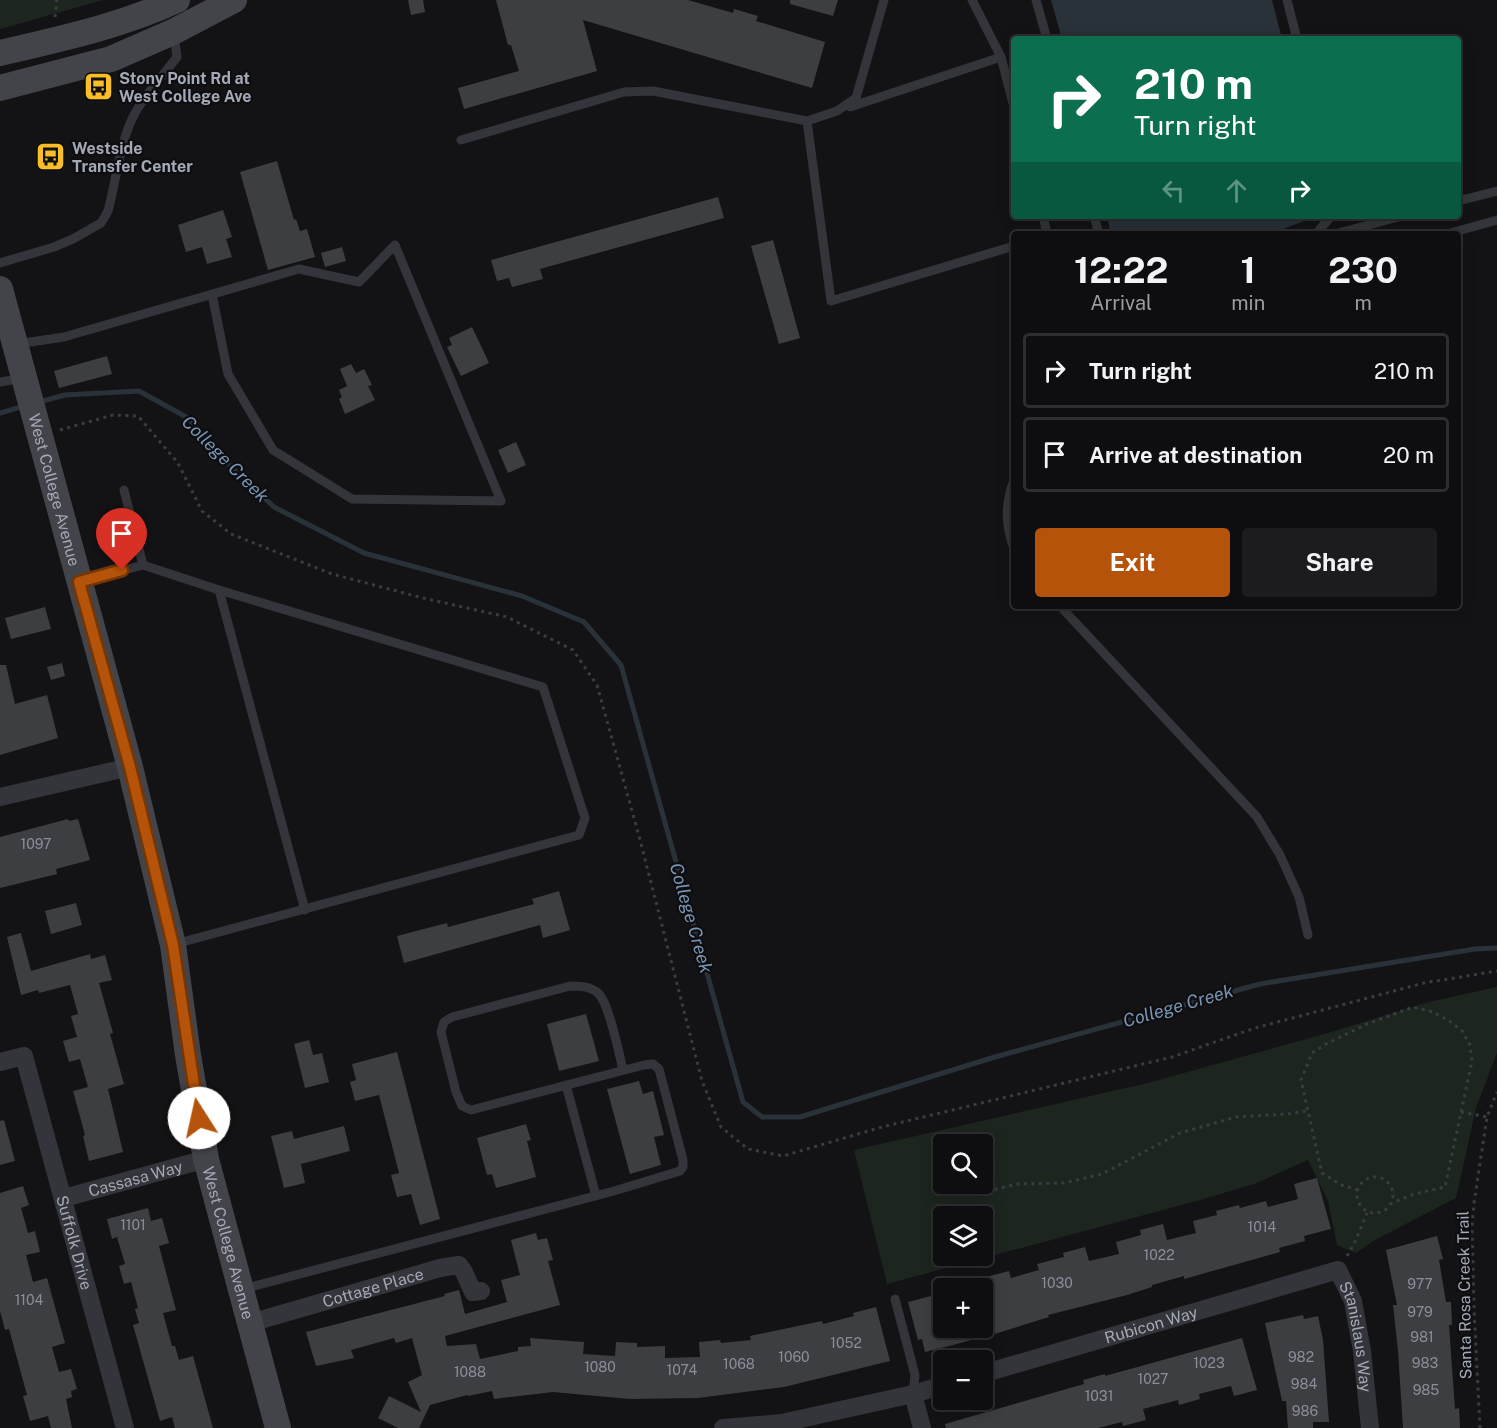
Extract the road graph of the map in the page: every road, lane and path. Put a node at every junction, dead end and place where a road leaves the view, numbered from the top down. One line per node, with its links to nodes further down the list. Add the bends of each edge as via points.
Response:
1 (57, 0): 9 (path)
2 (177, 0): 13 (main road, via 105,27)
3 (207, 0): 10 (main road, via 186,14)
4 (234, 0): 10 (main road)
5 (884, 0): 17 (lane, via 856,98)
6 (972, 0): 14 (lane)
7 (1036, 0): 11 (lane)
8 (1287, 0): 12 (lane)
9 (55, 18)
10 (174, 32): 15 (main road, via 111,59); 29 (lane, via 177,57 132,118 108,211 101,223 54,247)
11 (1046, 36)
12 (1296, 36)
13 (0, 53)
14 (1001, 57): 16 (lane); 17 (lane)
15 (0, 88)
16 (1011, 95)
17 (837, 111): 18 (lane)
18 (807, 121): 19 (lane, via 653,91 624,92); 28 (lane, via 831,301)
19 (461, 140)
20 (1497, 191): 21 (lane)
21 (1461, 200)
22 (1328, 219): 25 (lane)
23 (1391, 219): 26 (lane)
24 (1497, 220): 27 (lane)
25 (1318, 231)
26 (1346, 231)
27 (1458, 231)
28 (1011, 247)
29 (0, 263)
30 (0, 289): 32 (main road, West College Avenue)
31 (212, 294): 31 (lane, via 299,269 359,282 395,245 501,501 352,499 273,450 228,374); 32 (lane, via 64,337)
32 (14, 344): 33 (main road, West College Avenue)
33 (17, 386): 34 (main road, West College Avenue)
34 (40, 436): 39 (main road, West College Avenue); 47 (path, via 113,415 138,416 178,463 202,511 231,534 332,574 507,617 573,650 597,685 702,1081 721,1127 748,1149 783,1156 882,1127 1172,1057 1255,1028 1424,983)
35 (1011, 488): 37 (lane, via 1007,530)
36 (124, 490): 38 (lane)
37 (1011, 541)
38 (143, 565): 39 (lane); 40 (lane)
39 (79, 582): 42 (main road, West College Avenue)
40 (219, 590): 44 (lane); 44 (lane, via 543,687 585,818 579,835)
41 (1063, 609): 45 (lane, via 1257,818 1299,897)
42 (130, 767): 43 (street); 46 (main road, West College Avenue)
43 (0, 797)
44 (305, 910): 46 (lane)
45 (1308, 936)
46 (173, 945): 55 (main road, West College Avenue)
47 (1497, 970)
48 (0, 1062): 59 (street, Suffolk Drive, via 24,1056)
49 (623, 1070): 50 (lane); 50 (lane, via 606,1004 599,994 581,986 444,1022 441,1032 462,1106 471,1110); 58 (lane, via 653,1064 659,1070 683,1167 680,1172)
50 (566, 1085): 58 (lane)
51 (1497, 1092): 54 (path, Santa Rosa Creek Trail)
52 (1306, 1111): 53 (path, via 1301,1080 1312,1053 1367,1024 1413,1007 1451,1022 1470,1045 1472,1061); 56 (path, via 1236,1117 1180,1133 1102,1174 1064,1183 1017,1184); 57 (path, via 1322,1173)
53 (1461, 1112): 54 (path); 60 (path, via 1445,1187)
54 (1487, 1117): 76 (path, Santa Rosa Creek Trail, via 1472,1227)
55 (206, 1159): 59 (street, Cassasa Way); 64 (main road, West College Avenue)
56 (993, 1190)
57 (1358, 1190): 60 (path, via 1365,1180 1382,1178 1391,1187); 61 (path, via 1358,1202)
58 (596, 1196): 64 (lane)
59 (64, 1198): 71 (street, Suffolk Drive)
60 (1392, 1203): 61 (path, via 1377,1214)
61 (1367, 1212): 62 (path)
62 (1338, 1270): 63 (street, Stanislaus Way); 75 (street, Stanislaus Way, via 1353,1301)
63 (1317, 1275): 68 (street, Rubicon Way)
64 (241, 1289): 67 (main road, West College Avenue)
65 (481, 1291): 67 (street, Cottage Place, via 472,1292 459,1265)
66 (895, 1299): 70 (lane, via 915,1374)
67 (250, 1323): 72 (main road, West College Avenue)
68 (993, 1371)
69 (933, 1388): 70 (street)
70 (913, 1394): 73 (street, via 782,1424); 74 (street)
71 (125, 1428)
72 (278, 1428)
73 (723, 1428)
74 (922, 1428)
75 (1370, 1428)
76 (1480, 1428)

